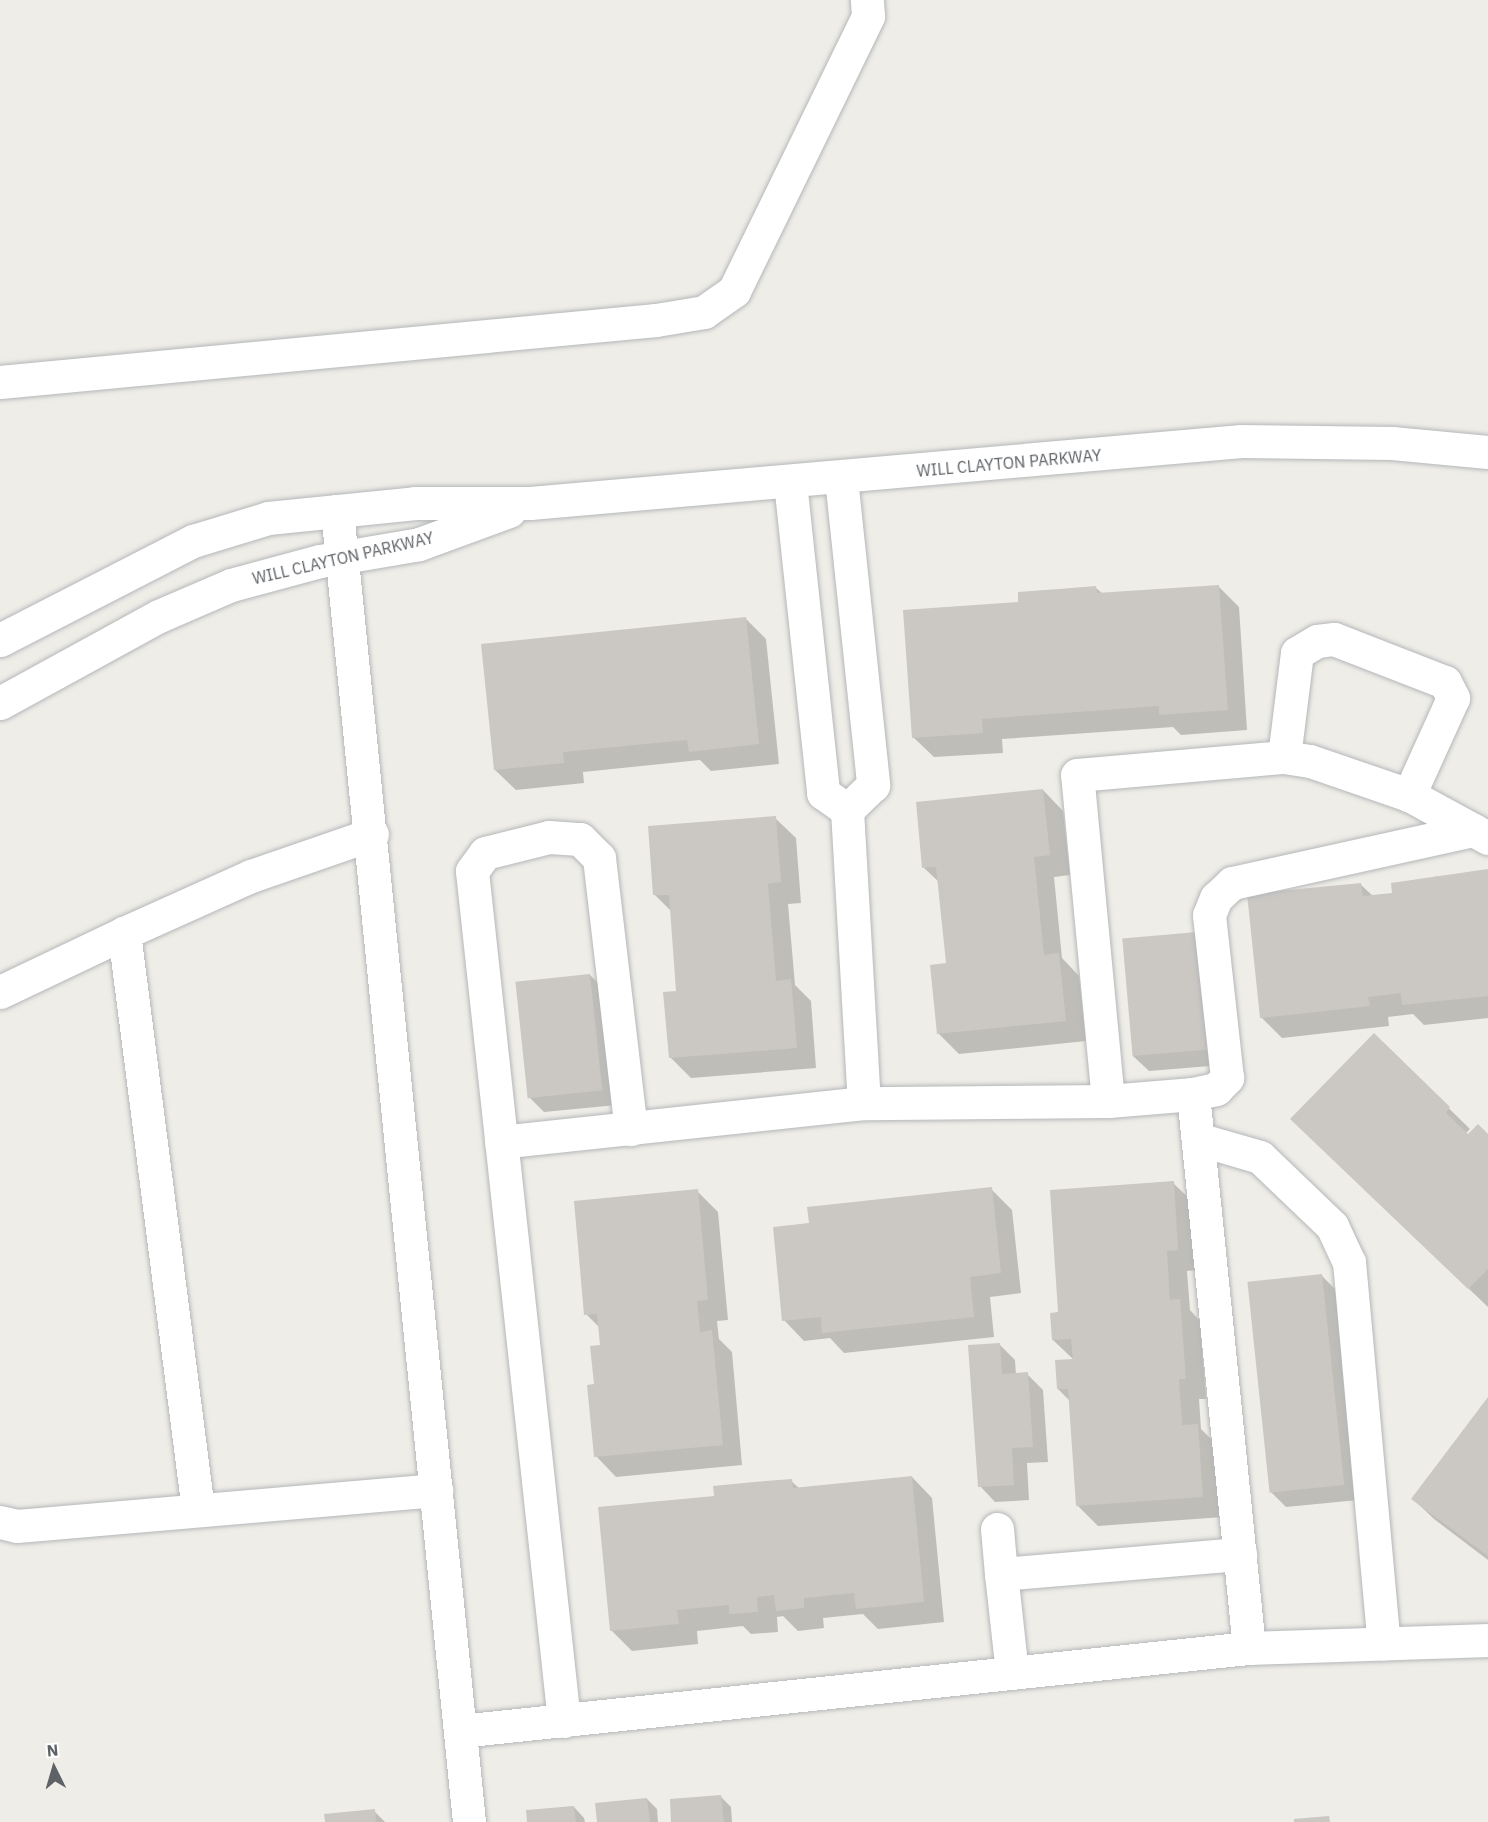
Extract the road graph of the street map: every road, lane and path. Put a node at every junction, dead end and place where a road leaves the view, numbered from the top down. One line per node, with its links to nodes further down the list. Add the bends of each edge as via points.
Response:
1 (867, 0): 2 (street, via 868,16 734,291 704,312 644,321)
2 (0, 382)
3 (1488, 452): 4 (street, WILL CLAYTON PARKWAY, via 1392,442 1240,441)
4 (841, 478): 5 (street, WILL CLAYTON PARKWAY); 13 (street, via 873,785)
5 (790, 482): 6 (street, WILL CLAYTON PARKWAY); 13 (street, via 823,793)
6 (530, 503): 7 (street, WILL CLAYTON PARKWAY, via 415,503); 8 (street, WILL CLAYTON PARKWAY, via 419,544)
7 (337, 511): 8 (street); 9 (street, WILL CLAYTON PARKWAY, via 268,518 193,541)
8 (344, 557): 10 (street, WILL CLAYTON PARKWAY, via 231,585 159,616); 14 (street)
9 (0, 640)
10 (0, 703)
11 (1284, 757): 12 (street, via 1310,761); 12 (street, via 1297,653 1317,641 1334,639 1445,682 1453,698); 19 (street, via 1077,775)
12 (1409, 795): 15 (street)
13 (847, 810): 20 (street)
14 (372, 834): 16 (street, via 251,876); 24 (street)
15 (1480, 834): 18 (street, via 1232,883 1216,898 1209,915 1227,1078 1216,1089)
16 (124, 933): 17 (street); 25 (street)
17 (0, 992)
18 (1193, 1094): 19 (street); 22 (street)
19 (1108, 1101): 20 (street)
20 (864, 1103): 21 (street)
21 (631, 1129): 23 (street); 23 (street, via 599,858 580,839 549,837 485,853 472,871)
22 (1197, 1139): 28 (street); 31 (street, via 1260,1157 1332,1226 1349,1262)
23 (501, 1142): 34 (street)
24 (436, 1490): 25 (street); 35 (street)
25 (198, 1510): 26 (street, via 17,1526)
26 (0, 1522)
27 (997, 1529): 29 (street)
28 (1240, 1554): 29 (street); 32 (street)
29 (1001, 1574): 33 (street)
30 (1488, 1640): 31 (street)
31 (1384, 1643): 32 (street)
32 (1249, 1648): 33 (street)
33 (1012, 1673): 34 (street)
34 (564, 1720): 35 (street)
35 (460, 1731): 36 (street)
36 (469, 1822)

